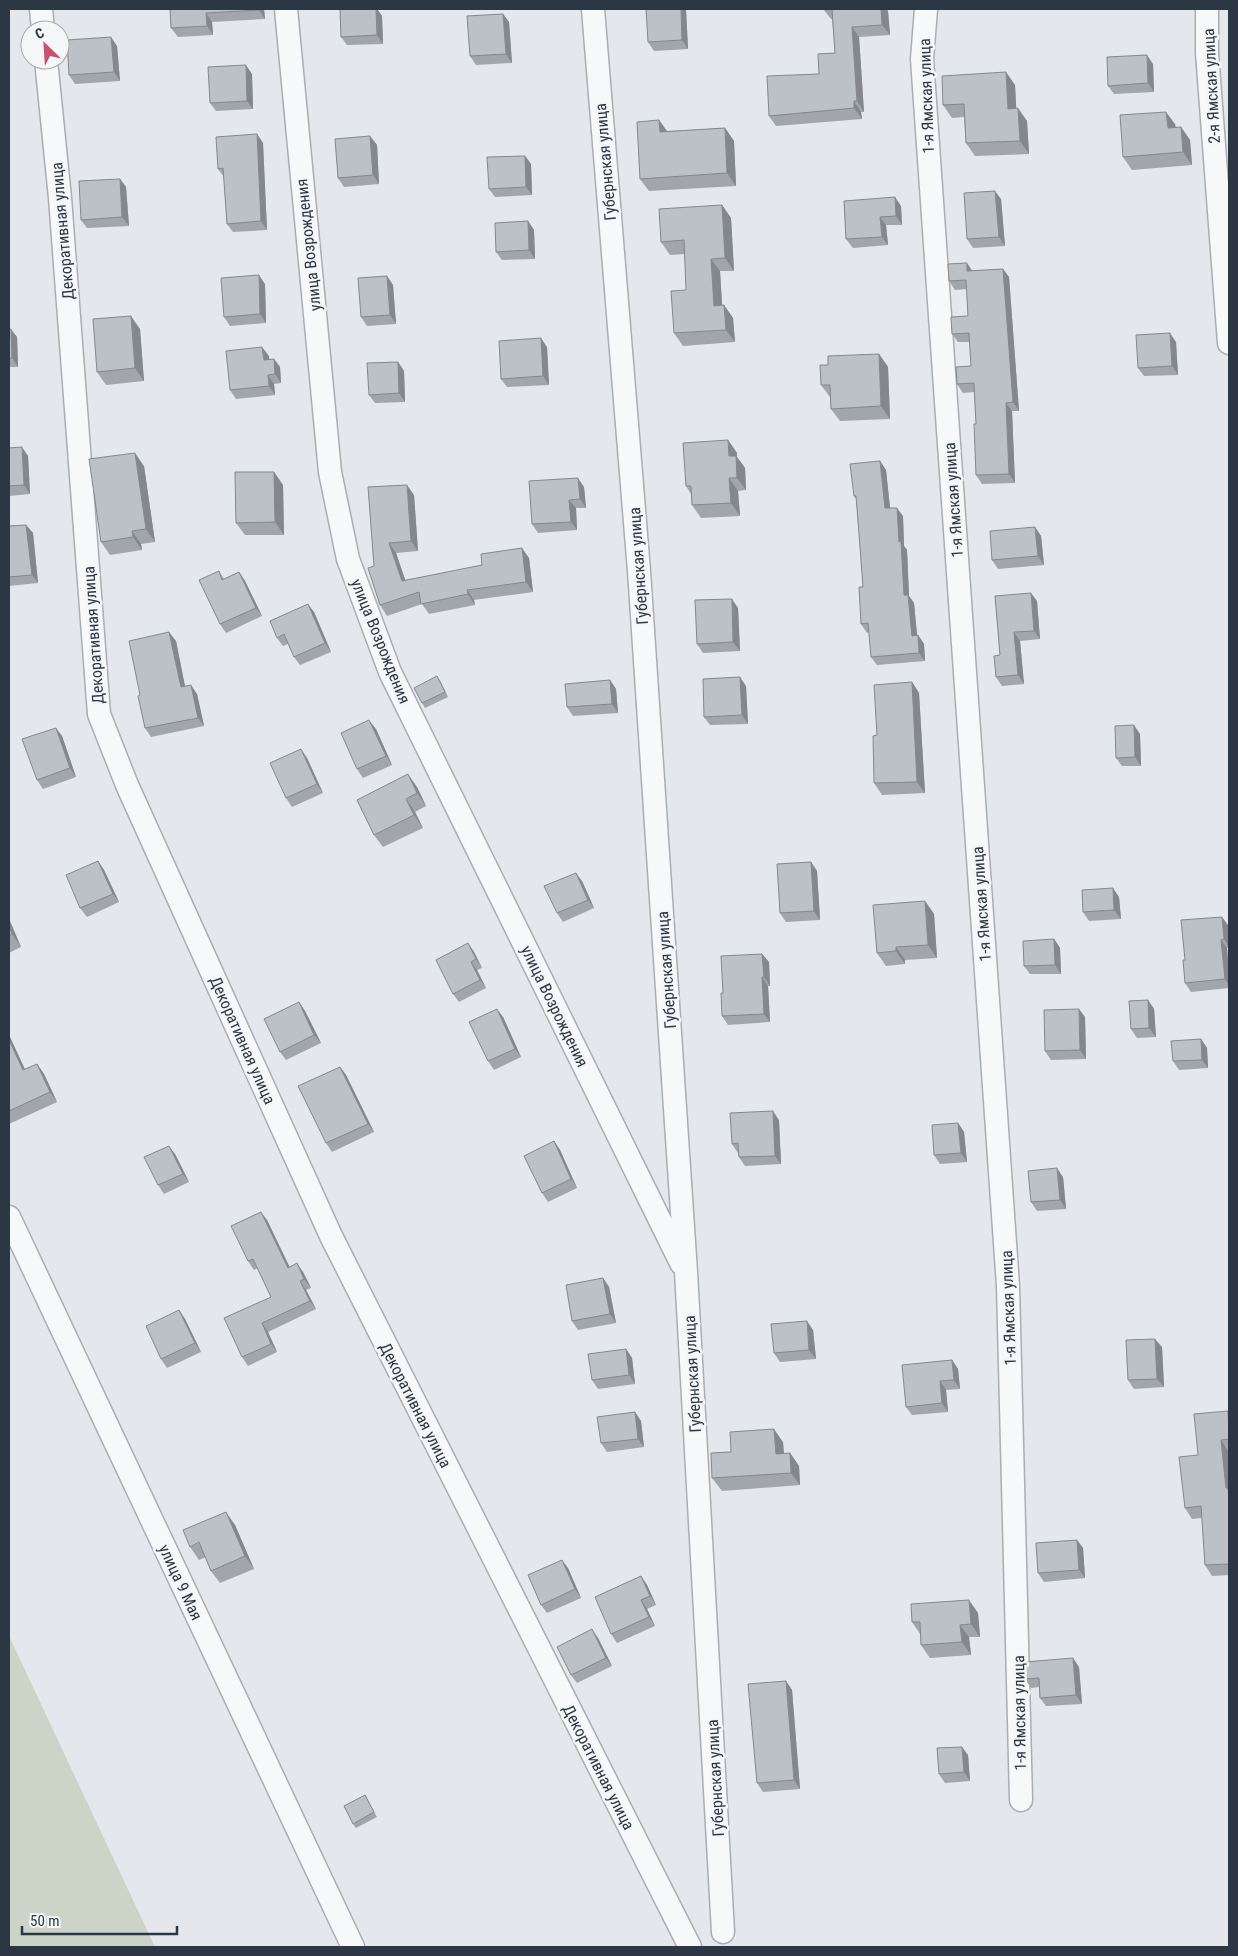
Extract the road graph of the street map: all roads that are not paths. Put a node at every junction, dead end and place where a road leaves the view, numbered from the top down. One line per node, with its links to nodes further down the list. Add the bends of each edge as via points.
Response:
1 (286, 9): 8 (street, улица Возрождения, via 330,472 348,559 390,672)
2 (593, 9): 8 (street, Губернская улица, via 639,581)
3 (926, 9): 9 (street, 1-я Ямская улица, via 922,59 1008,1286)
4 (1207, 9): 6 (street, 2-я Ямская улица, via 1207,54)
5 (47, 70): 12 (street, Декоративная улица, via 60,198 99,714 331,1236)
6 (1229, 343)
7 (9, 1217): 11 (street, улица 9 Мая)
8 (686, 1272): 10 (street, Губернская улица)
9 (1021, 1800)
10 (723, 1932)
11 (353, 1947)
12 (690, 1947)

